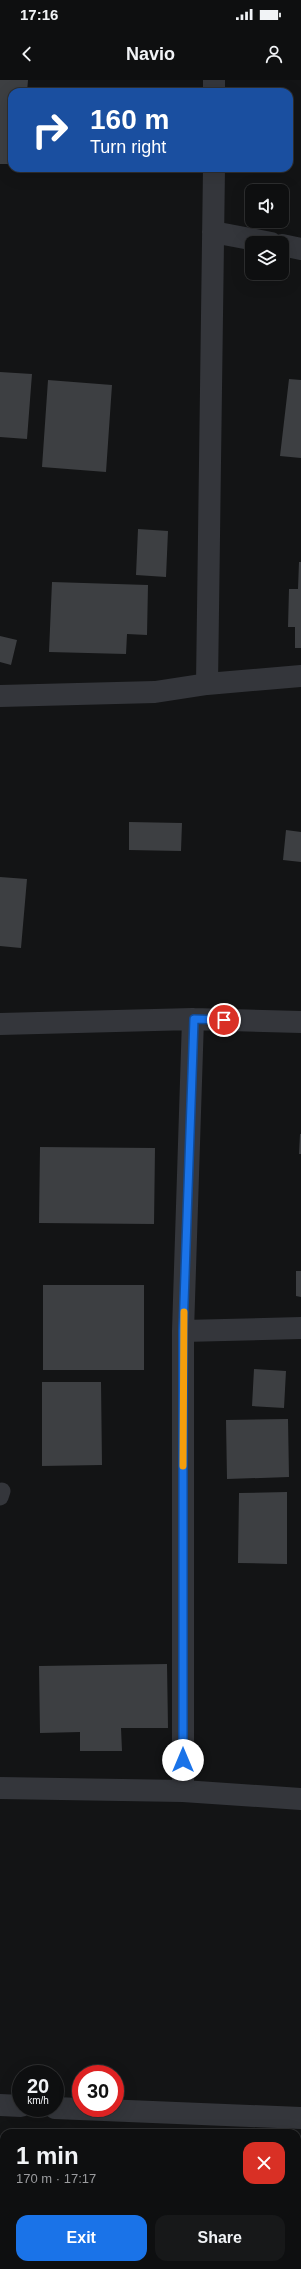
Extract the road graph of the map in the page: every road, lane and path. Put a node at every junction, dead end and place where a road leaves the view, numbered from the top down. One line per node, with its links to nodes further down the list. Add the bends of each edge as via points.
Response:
1 (214, 172): 2 (street)
2 (213, 232): 3 (street); 7 (street)
3 (245, 238)
4 (289, 246): 5 (street)
5 (301, 249)
6 (301, 676): 7 (street)
7 (207, 684): 8 (street, via 154,692)
8 (0, 696)
9 (194, 1019): 10 (street); 11 (street); 13 (street)
10 (301, 1022)
11 (0, 1024)
12 (301, 1328): 13 (street)
13 (183, 1331): 15 (street)
14 (0, 1788): 15 (street)
15 (183, 1791): 16 (street)
16 (301, 1799)
17 (0, 2105): 18 (street)
18 (12, 2106)
19 (64, 2108): 20 (street)
20 (301, 2118)

